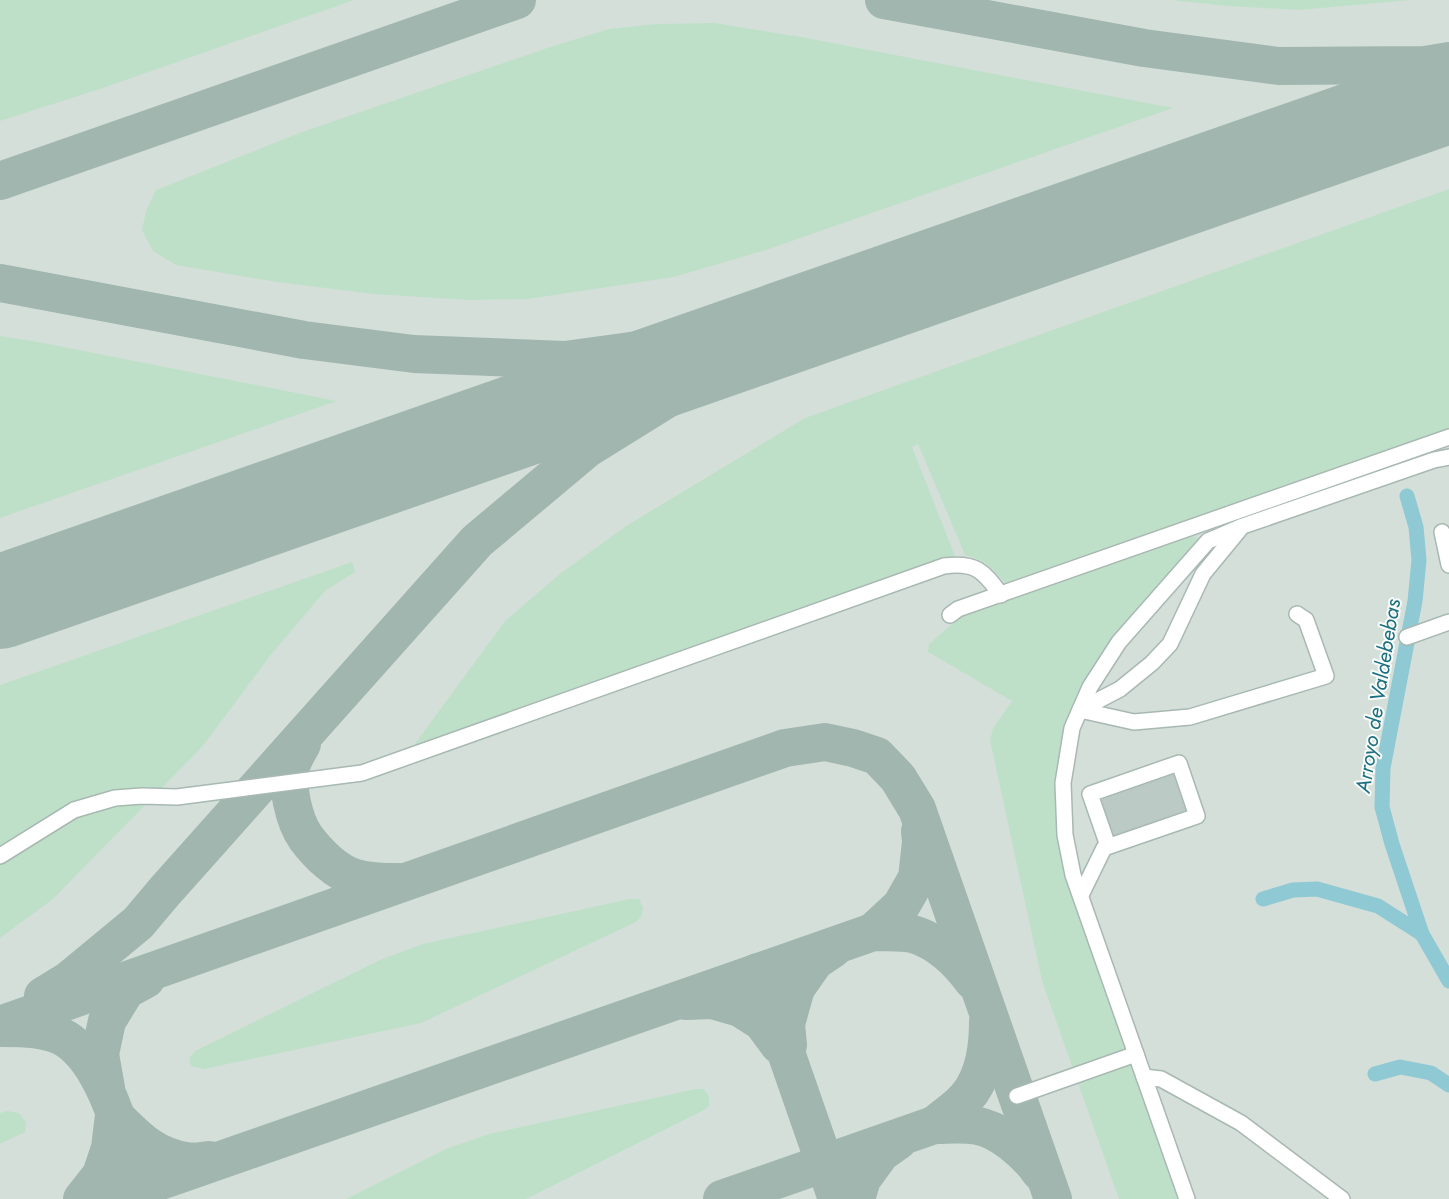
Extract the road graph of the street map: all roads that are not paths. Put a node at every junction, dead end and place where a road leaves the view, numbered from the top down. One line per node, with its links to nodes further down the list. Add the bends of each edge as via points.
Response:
1 (1449, 438): 3 (lane)
2 (1449, 457): 4 (lane)
3 (1214, 520): 4 (lane); 7 (lane)
4 (1243, 526): 12 (lane, via 1208,541 1119,642); 12 (lane, via 1203,574 1170,644 1120,690)
5 (1442, 532): 6 (lane)
6 (1449, 565)
7 (1001, 595): 8 (lane); 14 (lane, via 985,574 972,566 944,566 362,773 177,797 115,798 74,810)
8 (950, 614)
9 (1297, 614): 12 (lane, via 1306,620 1326,676 1190,717 1134,722)
10 (1449, 622): 11 (lane)
11 (1407, 637)
12 (1080, 710): 15 (lane, via 1072,728 1063,783 1065,835 1073,875)
13 (1104, 848): 13 (lane, via 1107,843 1090,794 1179,763 1197,816); 15 (lane)
14 (0, 856)
15 (1081, 895): 16 (lane)
16 (1136, 1054): 17 (lane); 18 (lane)
17 (1144, 1077): 19 (lane); 20 (lane, via 1161,1079 1241,1123)
18 (1017, 1096)
19 (1187, 1199)
20 (1342, 1199)

